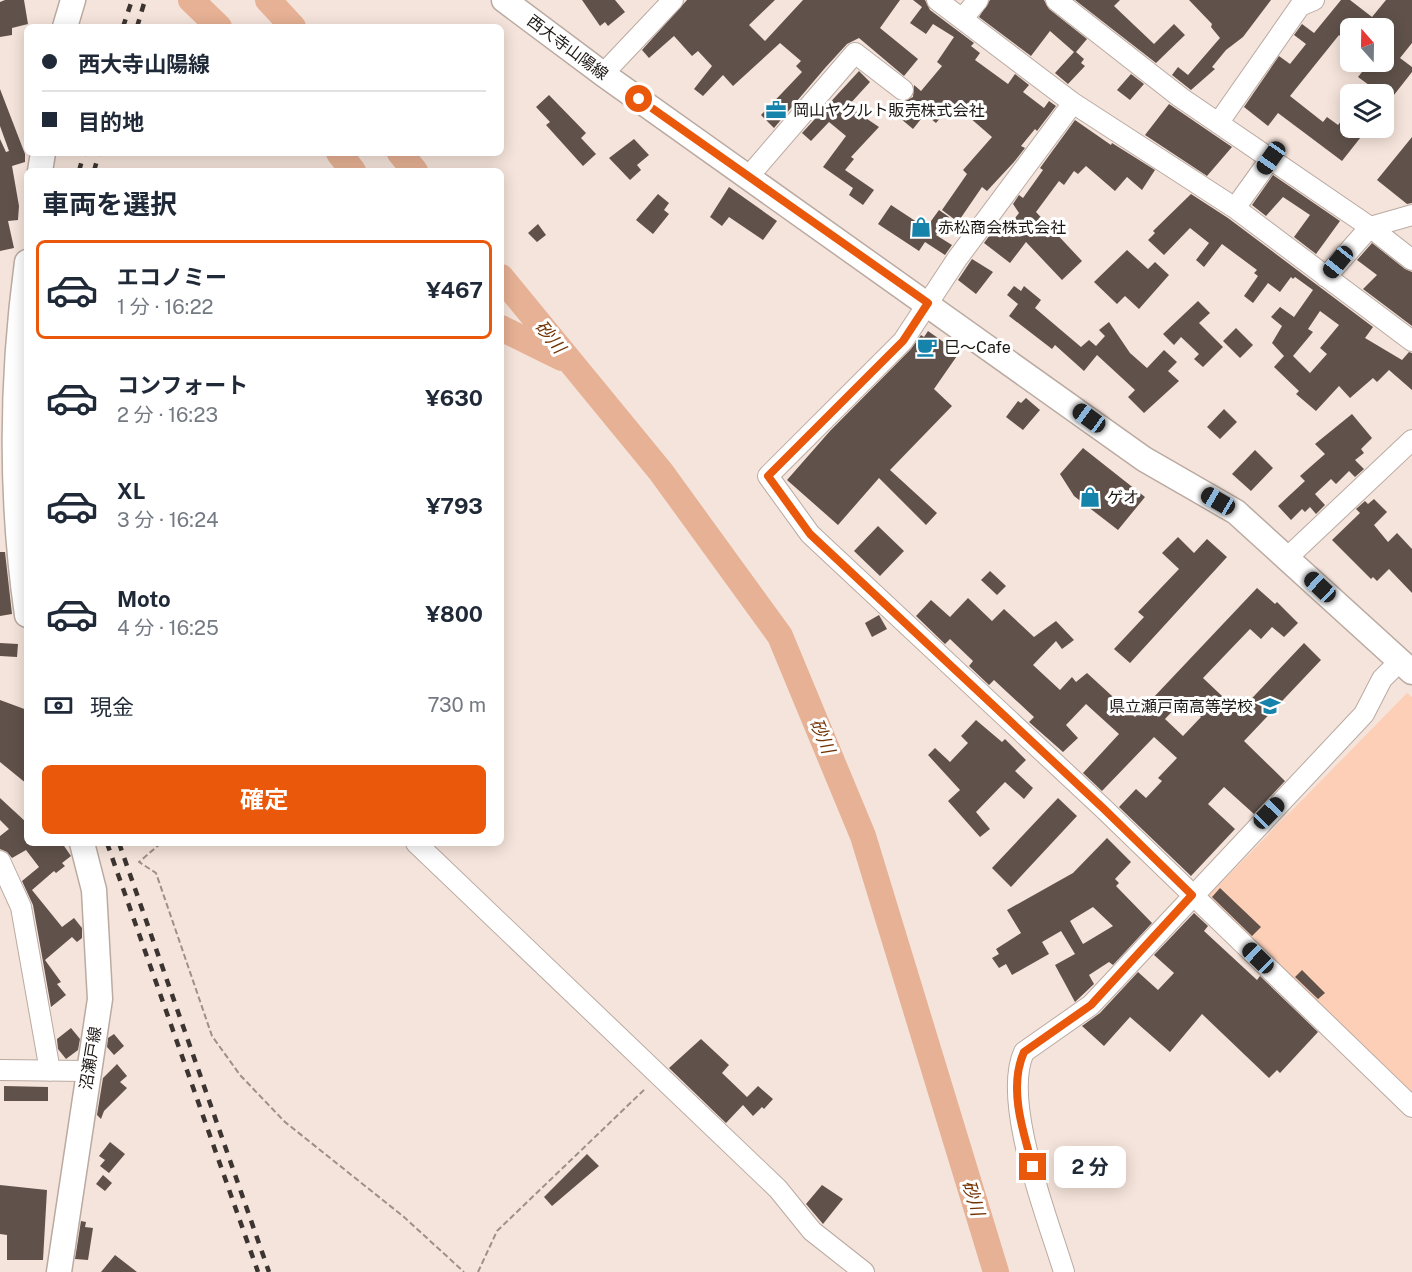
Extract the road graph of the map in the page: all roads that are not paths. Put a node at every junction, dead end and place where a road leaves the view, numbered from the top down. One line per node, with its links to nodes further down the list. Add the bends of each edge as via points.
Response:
1 (73, 0): 9 (main road)
2 (504, 0): 10 (main road, 西大寺山陽線)
3 (673, 0): 10 (street)
4 (937, 0): 8 (street)
5 (978, 0): 8 (street)
6 (1056, 0): 13 (street, via 1180,97)
7 (1314, 0): 13 (street, via 1300,6)
8 (963, 18): 12 (street)
9 (66, 24)
10 (603, 74): 15 (main road, 西大寺山陽線)
11 (903, 90): 15 (street, via 855,53)
12 (1073, 103): 16 (street); 22 (street)
13 (1219, 122): 14 (street)
14 (1271, 158): 16 (street); 18 (street)
15 (749, 176): 22 (main road, 西大寺山陽線)
16 (1235, 208): 20 (street)
17 (1412, 215): 18 (street)
18 (1370, 227): 19 (street); 20 (street)
19 (1412, 260)
20 (1326, 277): 23 (street)
21 (24, 302): 26 (main road, via 13,451)
22 (928, 303): 25 (main road, 西大寺山陽線, via 1144,459 1236,512); 31 (street, via 903,341 768,476 810,534)
23 (1412, 341)
24 (1412, 440): 25 (street)
25 (1288, 557): 27 (main road, 西大寺山陽線)
26 (23, 562)
27 (1406, 666): 31 (street, via 1382,679 1364,714)
28 (83, 846): 34 (main road, 沼瀬戸線, via 94,890 98,942 99,999)
29 (419, 846): 37 (street, via 778,1189 812,1231)
30 (0, 861): 33 (street, via 21,907)
31 (1192, 895): 35 (street); 38 (street, via 1091,1005 1024,1052 1020,1062 1020,1124)
32 (0, 1070): 33 (street)
33 (50, 1071): 34 (street)
34 (88, 1071): 36 (main road, 沼瀬戸線)
35 (1412, 1107)
36 (59, 1272)
37 (864, 1272)
38 (1064, 1272)

